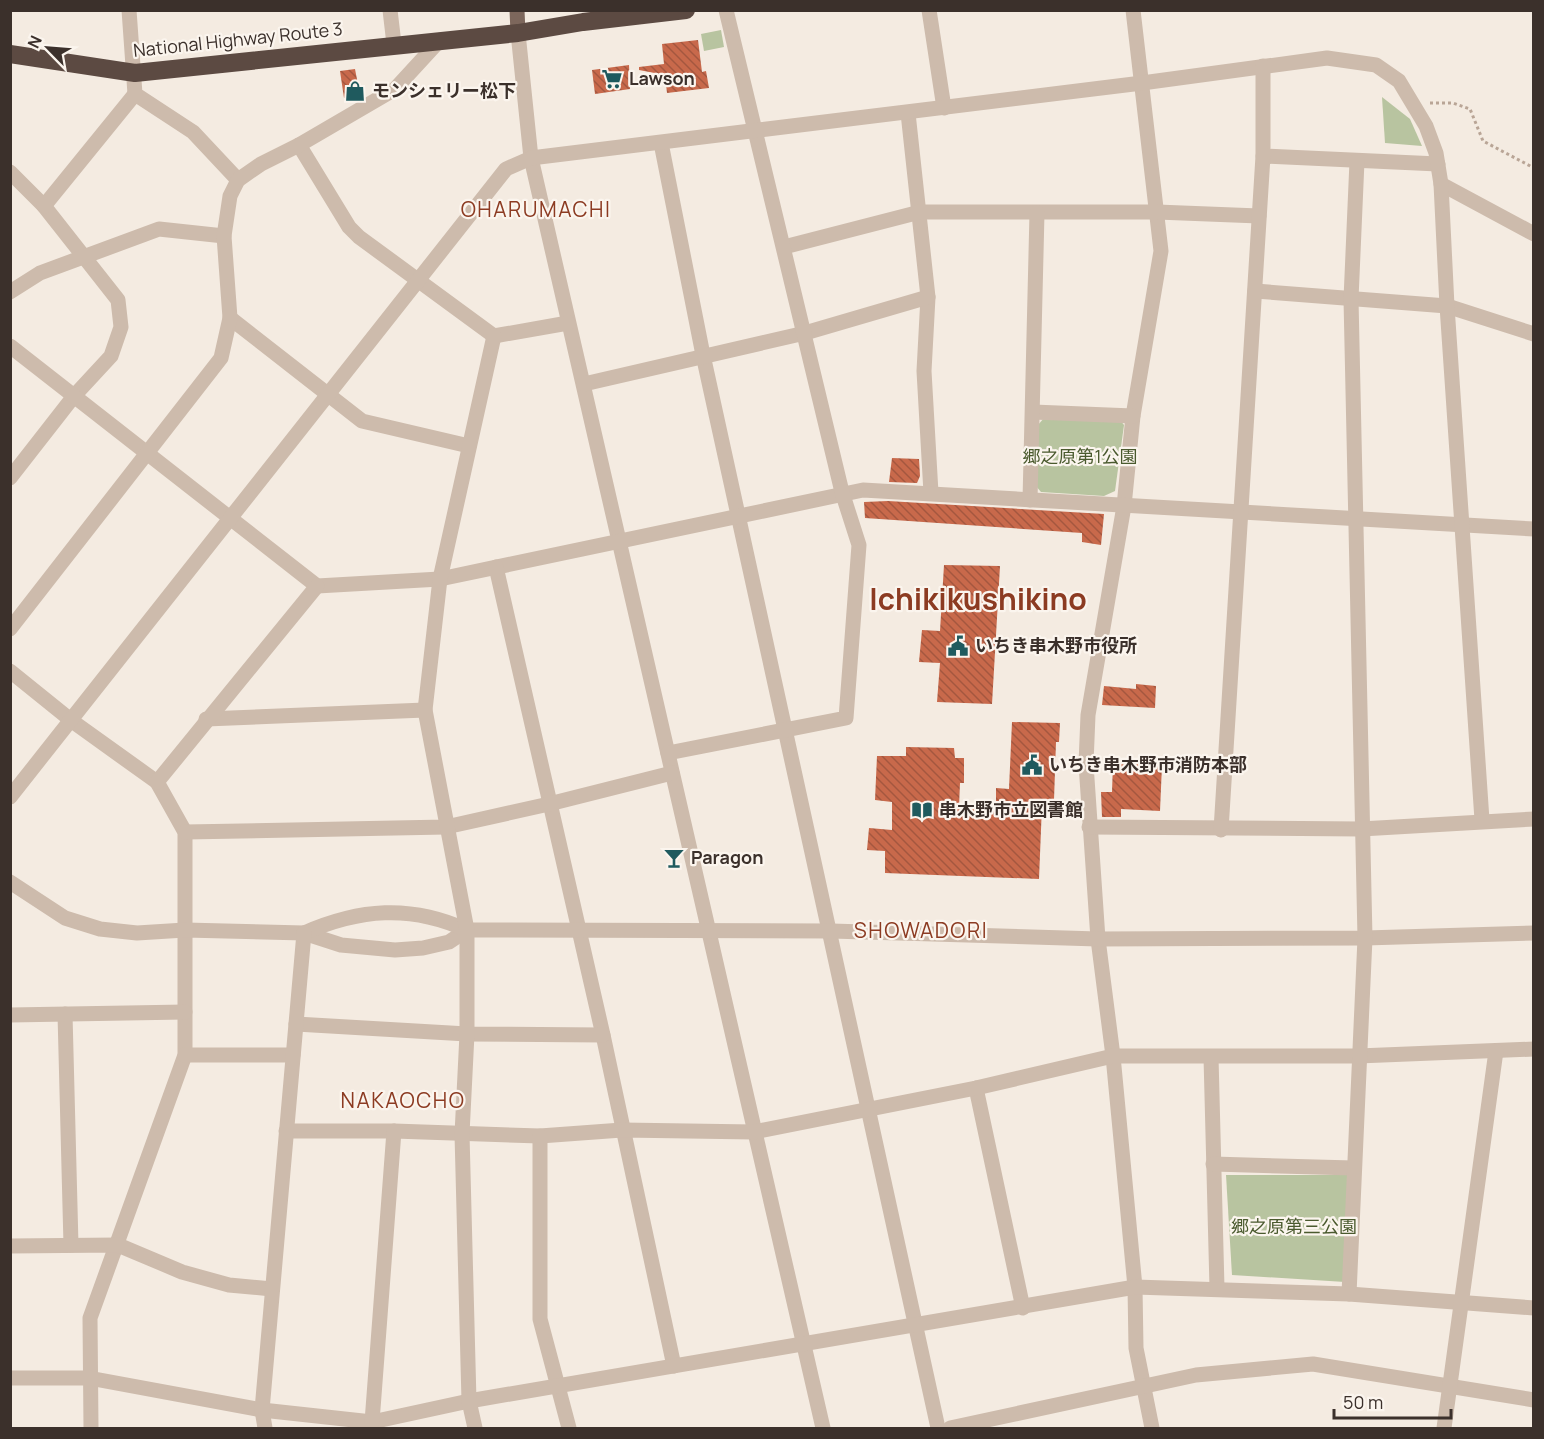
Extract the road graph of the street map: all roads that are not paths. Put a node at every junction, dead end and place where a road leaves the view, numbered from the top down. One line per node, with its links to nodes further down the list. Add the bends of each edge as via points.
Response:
1 (129, 10): 13 (street)
2 (390, 10): 10 (street)
3 (517, 10): 8 (main road)
4 (686, 10): 8 (highway, National Highway Route 3, via 583,21)
5 (726, 10): 18 (street)
6 (929, 10): 16 (street)
7 (1133, 10): 14 (street)
8 (519, 33): 9 (highway, National Highway Route 3); 22 (street)
9 (440, 40): 10 (highway, National Highway Route 3); 20 (street, via 395,89)
10 (394, 44): 13 (highway, National Highway Route 3)
11 (12, 59): 13 (highway, National Highway Route 3)
12 (1263, 66): 14 (street); 21 (street); 24 (street, via 1327,58 1376,65 1399,81 1413,103 1426,126)
13 (135, 73): 15 (street)
14 (1142, 83): 16 (street); 30 (street)
15 (135, 94): 26 (street, via 193,132); 28 (street)
16 (944, 108): 17 (street)
17 (908, 112): 18 (street); 29 (street)
18 (754, 131): 19 (street); 35 (street)
19 (661, 142): 22 (street); 49 (street)
20 (299, 145): 26 (street); 37 (street, via 349,227)
21 (1263, 156): 23 (street); 32 (street)
22 (531, 158): 37 (street, via 506,169); 44 (street)
23 (1357, 161): 24 (street); 41 (street)
24 (1438, 164): 27 (street)
25 (11, 175): 28 (street)
26 (238, 180): 34 (street, via 230,196)
27 (1441, 184): 33 (street); 42 (street)
28 (44, 206): 36 (street)
29 (920, 212): 31 (street); 35 (street); 40 (street)
30 (1157, 212): 31 (street); 32 (street); 54 (street, via 1161,251)
31 (1037, 213): 53 (street)
32 (1260, 216): 38 (street)
33 (1533, 234)
34 (224, 236): 36 (street, via 159,229); 43 (street)
35 (784, 247): 45 (street)
36 (82, 256): 39 (street, via 40,273); 52 (street, via 118,300 121,327 111,356)
37 (419, 281): 47 (street); 51 (street)
38 (1255, 291): 41 (street); 62 (street)
39 (10, 292)
40 (928, 297): 45 (street); 59 (street, via 924,371)
41 (1351, 298): 42 (street); 64 (street)
42 (1447, 306): 46 (street); 66 (street)
43 (230, 318): 51 (street); 56 (street, via 221,358)
44 (568, 323): 47 (street); 50 (street)
45 (805, 333): 49 (street); 58 (street)
46 (1533, 334)
47 (494, 336): 55 (street)
48 (10, 346): 52 (street)
49 (703, 356): 50 (street); 63 (street)
50 (584, 384): 68 (street)
51 (330, 395): 55 (street, via 362,421); 65 (street)
52 (74, 396): 56 (street); 57 (street)
53 (1032, 412): 54 (street); 60 (street)
54 (1133, 416): 61 (street)
55 (469, 446): 70 (street)
56 (146, 453): 65 (street); 72 (street)
57 (10, 478)
58 (842, 492): 59 (street); 63 (street); 77 (street, via 859,545 846,718)
59 (931, 493): 60 (street)
60 (1030, 500): 61 (street)
61 (1124, 506): 62 (street); 86 (street, via 1088,715)
62 (1241, 512): 64 (street); 88 (street)
63 (740, 515): 68 (street); 77 (street)
64 (1356, 519): 66 (street); 87 (street)
65 (232, 520): 71 (street); 76 (street)
66 (1462, 525): 67 (street); 84 (street)
67 (1533, 529)
68 (618, 540): 69 (street); 78 (street)
69 (496, 567): 70 (street); 82 (street)
70 (440, 579): 71 (street); 74 (street)
71 (317, 586): 75 (street)
72 (10, 629)
73 (10, 671): 76 (street)
74 (425, 710): 75 (street); 85 (street)
75 (206, 719): 80 (street)
76 (72, 721): 80 (street); 81 (street)
77 (785, 731): 78 (street); 95 (street)
78 (668, 753): 79 (street)
79 (672, 773): 82 (street); 93 (street)
80 (157, 782): 89 (street)
81 (10, 797)
82 (549, 804): 85 (street); 94 (street)
83 (1533, 819): 84 (street)
84 (1482, 820): 87 (street)
85 (446, 827): 89 (street); 92 (street)
86 (1089, 827): 88 (street); 99 (street)
87 (1361, 829): 88 (street); 98 (street)
88 (1221, 830)
89 (185, 832): 91 (street)
90 (10, 882): 91 (street, via 65,918 100,929 137,933)
91 (185, 930): 96 (street); 100 (street)
92 (467, 930): 94 (street); 96 (street, via 442,919 371,912 334,920); 96 (street, via 449,942 395,950 341,945); 104 (street)
93 (708, 930): 94 (street); 95 (street); 118 (street)
94 (578, 931): 105 (street)
95 (831, 932): 99 (street); 114 (street)
96 (304, 933): 103 (street)
97 (1533, 933): 98 (street)
98 (1365, 938): 99 (street); 111 (street)
99 (1098, 939): 110 (street)
100 (185, 1012): 101 (street); 108 (street)
101 (65, 1014): 102 (street); 123 (street)
102 (10, 1015)
103 (296, 1024): 104 (street); 109 (street)
104 (467, 1034): 105 (street); 119 (street)
105 (603, 1035): 115 (street)
106 (1533, 1049): 107 (street)
107 (1496, 1052): 111 (street); 130 (street)
108 (185, 1055): 109 (street); 124 (street)
109 (293, 1055): 116 (street)
110 (1113, 1056): 112 (street); 113 (street); 126 (street)
111 (1358, 1056): 112 (street); 122 (street)
112 (1211, 1057): 121 (street)
113 (976, 1088): 114 (street); 131 (street)
114 (869, 1109): 118 (street); 133 (street)
115 (622, 1130): 118 (street); 120 (street); 135 (street)
116 (286, 1131): 117 (street); 128 (street)
117 (394, 1131): 119 (street); 144 (street)
118 (754, 1132): 134 (street)
119 (462, 1134): 120 (street); 142 (street)
120 (540, 1136): 138 (street, via 540,1319)
121 (1213, 1164): 122 (street); 127 (street)
122 (1353, 1168): 129 (street)
123 (71, 1245): 124 (street); 125 (street)
124 (118, 1245): 128 (street, via 182,1272 229,1285); 137 (street, via 90,1318)
125 (10, 1246)
126 (1135, 1287): 127 (street); 131 (street); 139 (street, via 1136,1348)
127 (1217, 1288): 129 (street)
128 (272, 1289): 143 (street)
129 (1349, 1294): 130 (street)
130 (1463, 1304): 132 (street); 140 (street)
131 (1023, 1308): 133 (street)
132 (1533, 1308)
133 (916, 1325): 134 (street); 150 (street)
134 (803, 1344): 135 (street); 149 (street)
135 (674, 1366): 138 (street)
136 (10, 1378): 137 (street)
137 (89, 1378): 143 (street); 145 (street)
138 (557, 1386): 142 (street); 148 (street)
139 (1143, 1387): 140 (street, via 1196,1376 1313,1364); 151 (street); 152 (street)
140 (1452, 1388): 141 (street); 153 (street)
141 (1533, 1400)
142 (469, 1401): 144 (street); 147 (street)
143 (262, 1410): 144 (street); 146 (street)
144 (372, 1422)
145 (91, 1428)
146 (265, 1428)
147 (475, 1428)
148 (569, 1428)
149 (823, 1428)
150 (938, 1428)
151 (950, 1428)
152 (1152, 1428)
153 (1444, 1428)

